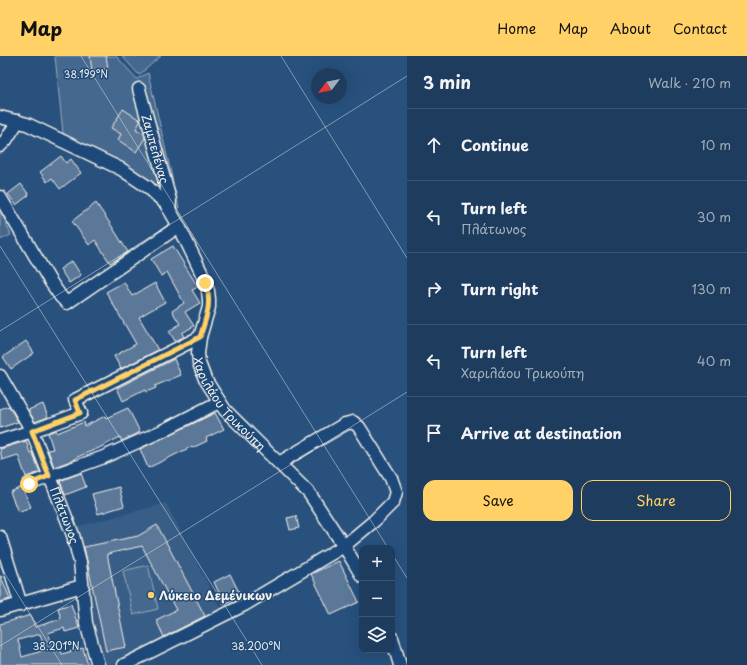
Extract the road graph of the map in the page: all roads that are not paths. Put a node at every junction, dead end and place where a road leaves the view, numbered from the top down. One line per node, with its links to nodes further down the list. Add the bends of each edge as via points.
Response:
1 (139, 89): 6 (street, Ζαμπελένας, via 170,200)
2 (0, 117): 3 (street, Χαριλάου Τρικούπη)
3 (18, 121): 4 (street); 6 (street, Χαριλάου Τρικούπη, via 121,169 154,191)
4 (0, 146)
5 (0, 197): 7 (street, via 50,281 67,303)
6 (169, 209): 7 (street, Χαριλάου Τρικούπη)
7 (179, 226): 8 (street, Χαριλάου Τρικούπη, via 209,296 208,313)
8 (200, 337): 10 (street, Χαριλάου Τρικούπη, via 199,363); 11 (street, via 75,400 80,413)
9 (0, 376): 11 (street, Πλάτωνος)
10 (219, 402): 13 (street, Χαριλάου Τρικούπη); 14 (street, via 104,457)
11 (32, 431): 12 (street); 14 (street, Πλάτωνος)
12 (0, 441)
13 (279, 463): 17 (street, Χαριλάου Τρικούπη, via 309,493); 17 (street, via 345,424 357,424 391,478 396,492 393,502)
14 (49, 476): 15 (street); 19 (street, Πλάτωνος, via 77,549)
15 (29, 484)
16 (0, 537): 20 (street)
17 (344, 546): 18 (street, Χαριλάου Τρικούπη); 24 (street, via 244,605)
18 (359, 571)
19 (82, 586): 20 (street); 23 (street, Πλάτωνος, via 86,623)
20 (21, 604): 21 (street)
21 (0, 610)
22 (395, 648): 25 (street)
23 (98, 665)
24 (124, 665)
25 (400, 665)

